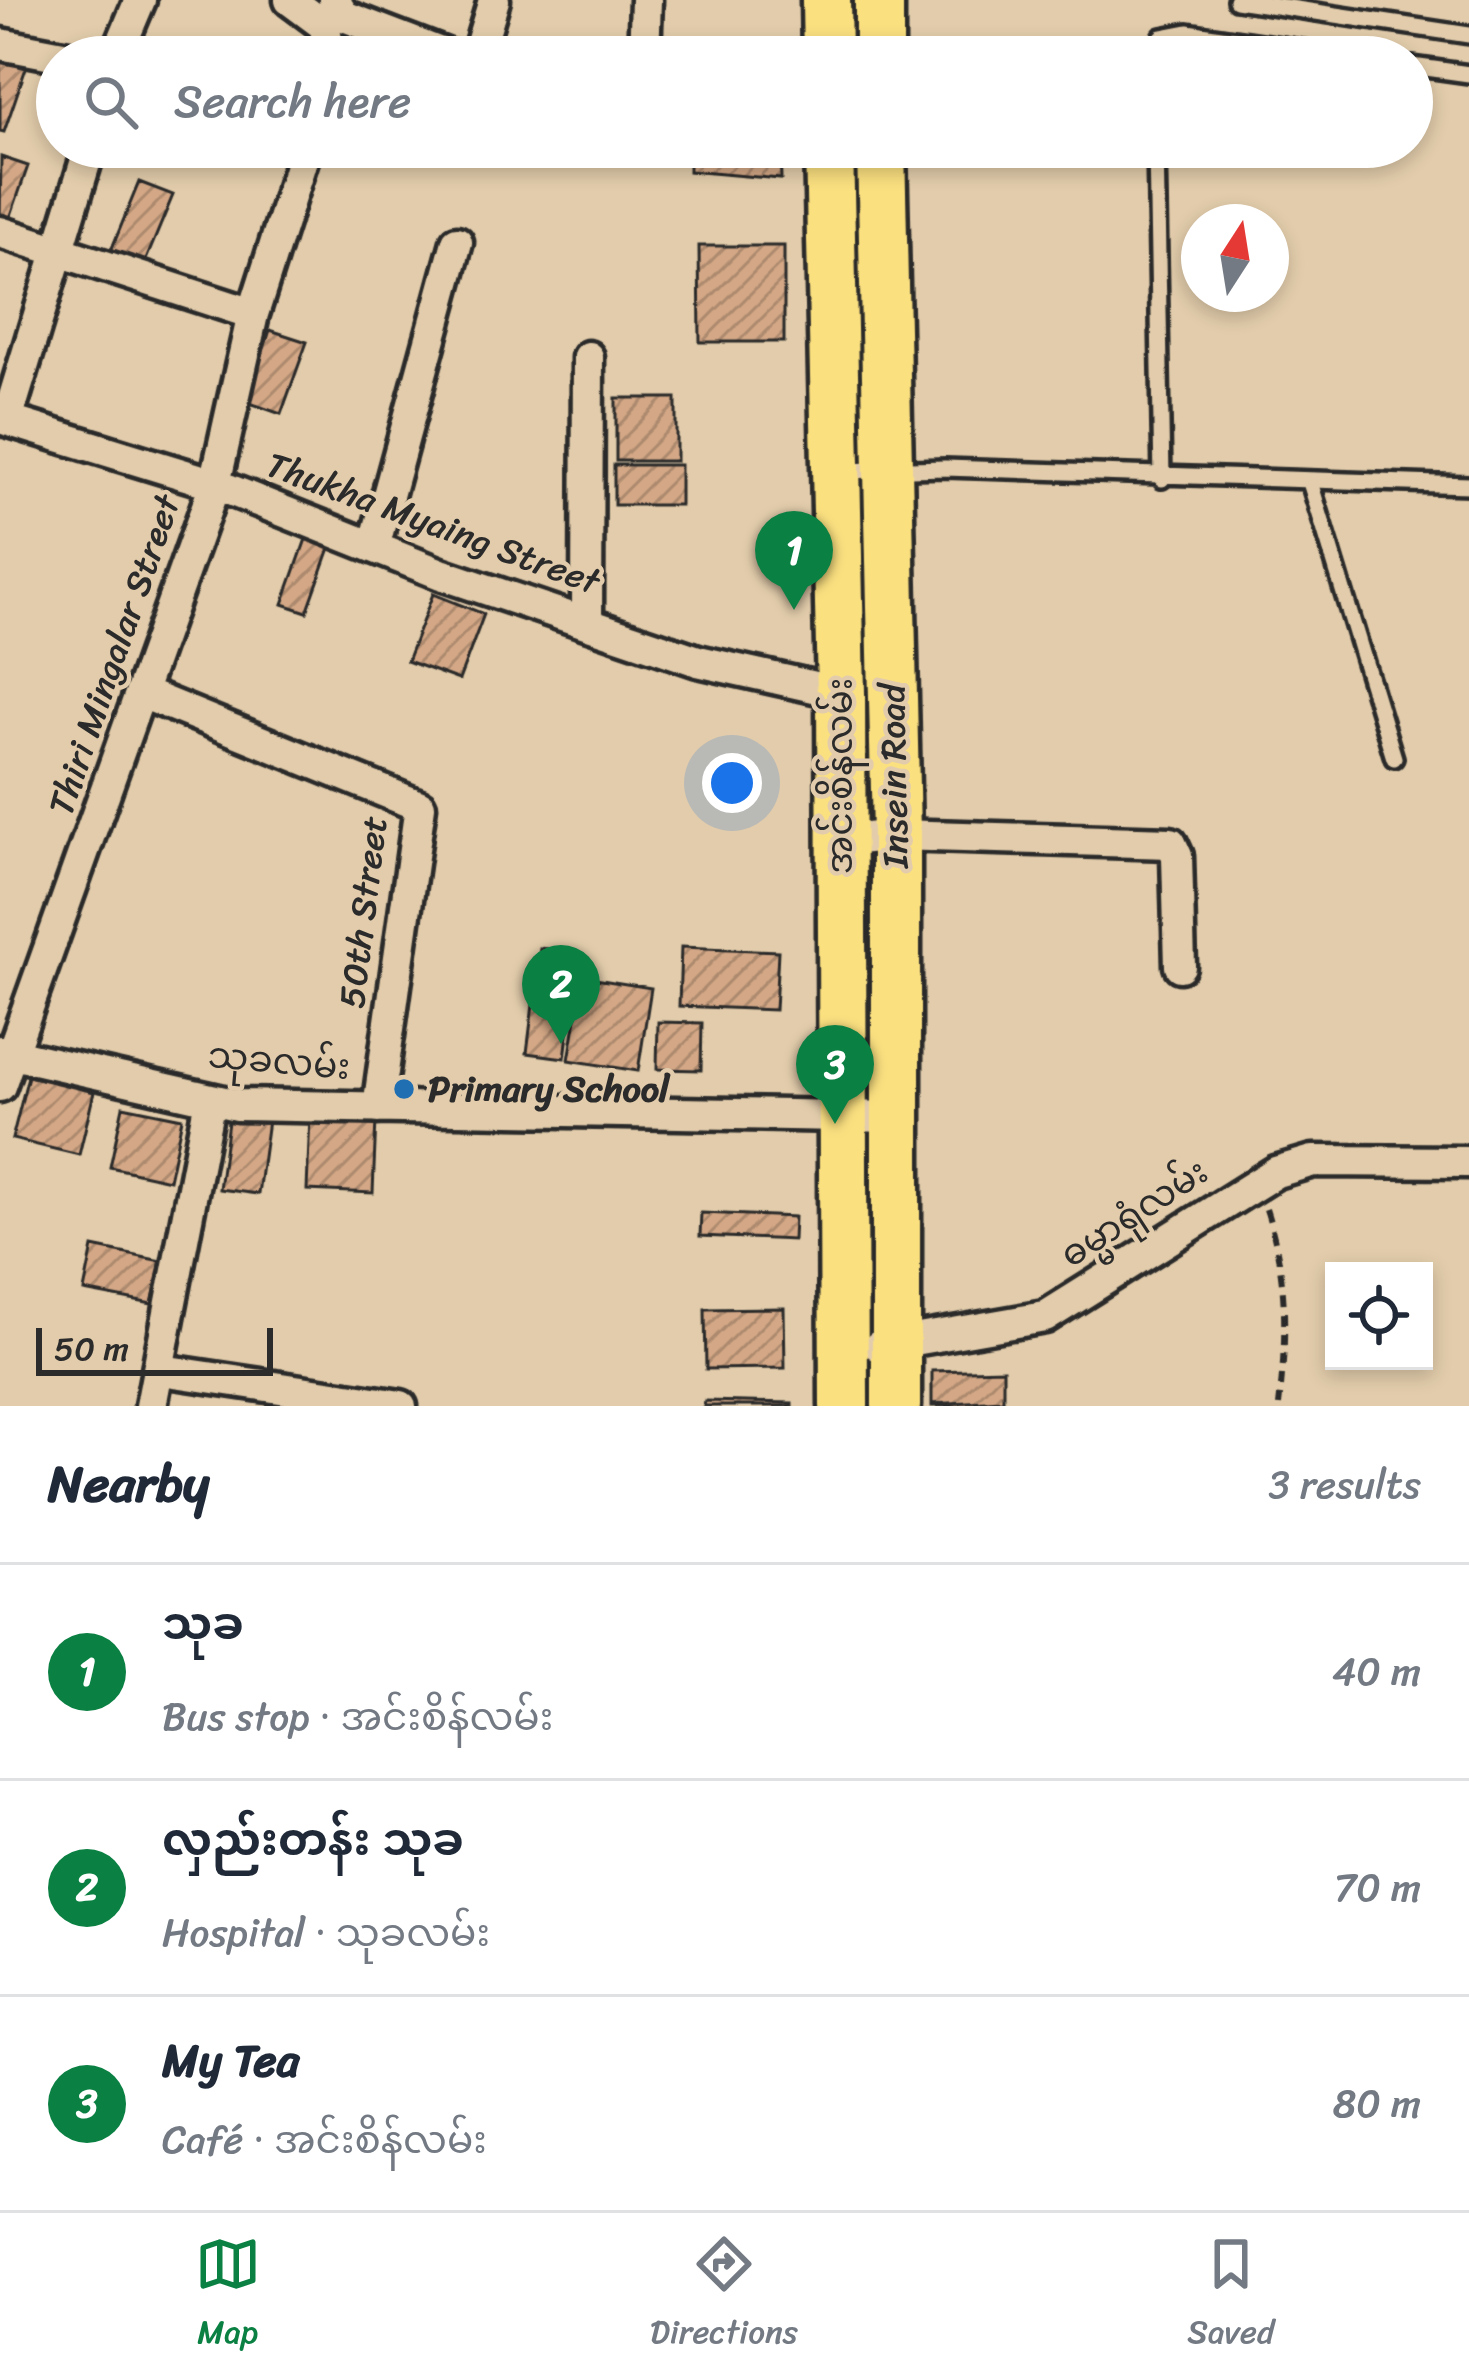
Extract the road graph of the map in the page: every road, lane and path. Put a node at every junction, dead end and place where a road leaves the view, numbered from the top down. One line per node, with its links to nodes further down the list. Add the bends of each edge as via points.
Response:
1 (140, 0): 10 (street)
2 (290, 0): 11 (street, via 325,26)
3 (334, 0): 12 (street, via 344,16)
4 (494, 0): 13 (street)
5 (646, 0): 14 (street)
6 (826, 0): 15 (main road)
7 (879, 0): 16 (main road)
8 (1236, 0): 9 (lane)
9 (1469, 35)
10 (125, 36)
11 (326, 36)
12 (396, 36)
13 (483, 36)
14 (645, 36)
15 (827, 36)
16 (879, 36)
17 (1167, 36): 18 (lane)
18 (1215, 36)
19 (0, 44): 20 (street)
20 (36, 51)
21 (1433, 69): 22 (lane)
22 (1469, 74)
23 (85, 168): 30 (street)
24 (299, 168): 31 (street, Thiri Mingalar Street)
25 (829, 168): 35 (main road, အင်းစိန်လမ်း)
26 (881, 168): 34 (main road, Insein Road)
27 (1156, 168): 36 (lane)
28 (0, 232): 30 (street)
29 (457, 242): 40 (street)
30 (62, 254): 31 (street); 33 (street)
31 (253, 314): 38 (street, Thiri Mingalar Street)
32 (588, 357): 41 (street)
33 (4, 419): 38 (street, Thukha Myaing Street)
34 (888, 469): 35 (lane); 36 (lane); 45 (main road, Insein Road)
35 (836, 471): 43 (main road, အင်းစိန်လမ်း)
36 (1162, 479): 37 (lane)
37 (1310, 482): 39 (lane); 44 (lane)
38 (215, 484): 40 (street, Thukha Myaing Street); 42 (street, Thiri Mingalar Street)
39 (1469, 485)
40 (374, 547): 41 (street, Thukha Myaing Street)
41 (587, 621): 43 (street, Thukha Myaing Street, via 698,661)
42 (142, 693): 48 (street, Thiri Mingalar Street); 51 (street, 50th Street, via 420,806)
43 (841, 693): 46 (main road, အင်းစိန်လမ်း)
44 (1394, 758)
45 (896, 835): 46 (street); 47 (street, via 1172,843); 53 (main road, Insein Road)
46 (838, 841): 52 (main road, အင်းစိန်လမ်း)
47 (1180, 966)
48 (4, 1052): 49 (street, Thiri Mingalar Street); 50 (street, သုခလမ်း)
49 (0, 1086)
50 (210, 1099): 51 (street, သုခလမ်း); 58 (street)
51 (378, 1108): 52 (street, သုခလမ်း)
52 (844, 1114): 53 (street, သုခလမ်း); 57 (main road, အင်းစိန်လမ်း)
53 (896, 1117): 56 (main road, Insein Road)
54 (1469, 1162): 55 (street, ဓမ္မာရုံလမ်း, via 1313,1161)
55 (1257, 1181): 56 (street, ဓမ္မာရုံလမ်း, via 1045,1317); 63 (path, via 1282,1259 1287,1337)
56 (896, 1345): 57 (street, ဓမ္မာရုံလမ်း); 62 (main road, Insein Road)
57 (844, 1349): 61 (main road, အင်းစိန်လမ်း)
58 (161, 1370): 59 (street); 60 (street)
59 (151, 1406)
60 (400, 1406)
61 (844, 1406)
62 (896, 1406)
63 (1279, 1406)

